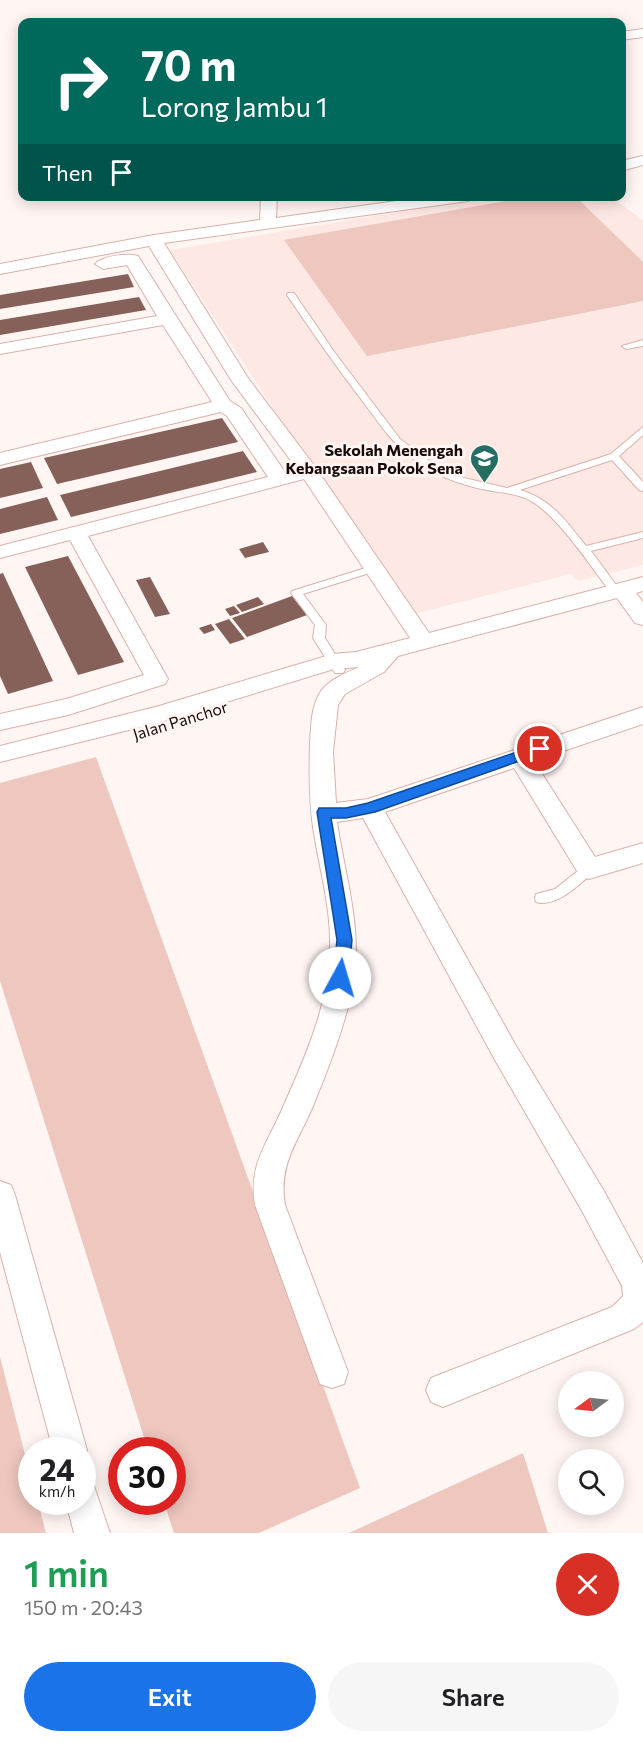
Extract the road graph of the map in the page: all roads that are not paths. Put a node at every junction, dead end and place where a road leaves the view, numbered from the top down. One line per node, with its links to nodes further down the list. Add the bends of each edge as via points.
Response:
1 (643, 33): 2 (street)
2 (626, 35)
3 (643, 160): 4 (street)
4 (626, 165)
5 (269, 201): 7 (street)
6 (431, 201): 7 (street)
7 (268, 223): 8 (street)
8 (154, 240): 9 (street); 20 (street, via 240,380)
9 (0, 269)
10 (0, 282): 12 (street, via 132,259)
11 (291, 295): 23 (lane, via 397,441 416,459 473,484)
12 (168, 319): 15 (street); 16 (street)
13 (643, 343): 14 (lane)
14 (626, 346)
15 (0, 349)
16 (222, 404): 19 (street); 21 (street, via 234,412)
17 (643, 430): 18 (lane)
18 (614, 456): 22 (lane); 23 (lane)
19 (0, 459)
20 (309, 472): 21 (street); 28 (street)
21 (280, 480): 24 (street)
22 (642, 485)
23 (508, 491): 26 (lane, via 535,498 546,506)
24 (77, 534): 27 (street); 35 (street, via 157,679 68,707)
25 (643, 535): 26 (lane)
26 (583, 550): 29 (lane)
27 (0, 552)
28 (375, 568): 31 (street); 33 (lane, via 296,592 321,625 319,638)
29 (627, 588): 30 (street); 31 (street, Jalan Panchor)
30 (643, 618)
31 (424, 643): 32 (street, Jalan Panchor)
32 (390, 651): 33 (street, Jalan Panchor); 40 (street, via 384,661 331,694 327,703 323,738)
33 (343, 664): 36 (street, Jalan Panchor); 38 (street, Jalan Panchor, via 159,727)
34 (643, 715): 37 (street)
35 (0, 722)
36 (0, 754)
37 (519, 756): 39 (street); 42 (street)
38 (0, 769)
39 (370, 808): 40 (street); 46 (street, via 592,1201 637,1283 640,1298 636,1308 623,1318)
40 (324, 812): 45 (street, via 344,940 343,965 331,1017 266,1185)
41 (643, 853): 42 (street)
42 (588, 869): 43 (lane, via 559,893)
43 (542, 898)
44 (0, 1195): 47 (street)
45 (332, 1372)
46 (443, 1390)
47 (66, 1437)
48 (87, 1515): 49 (street)
49 (92, 1533)

